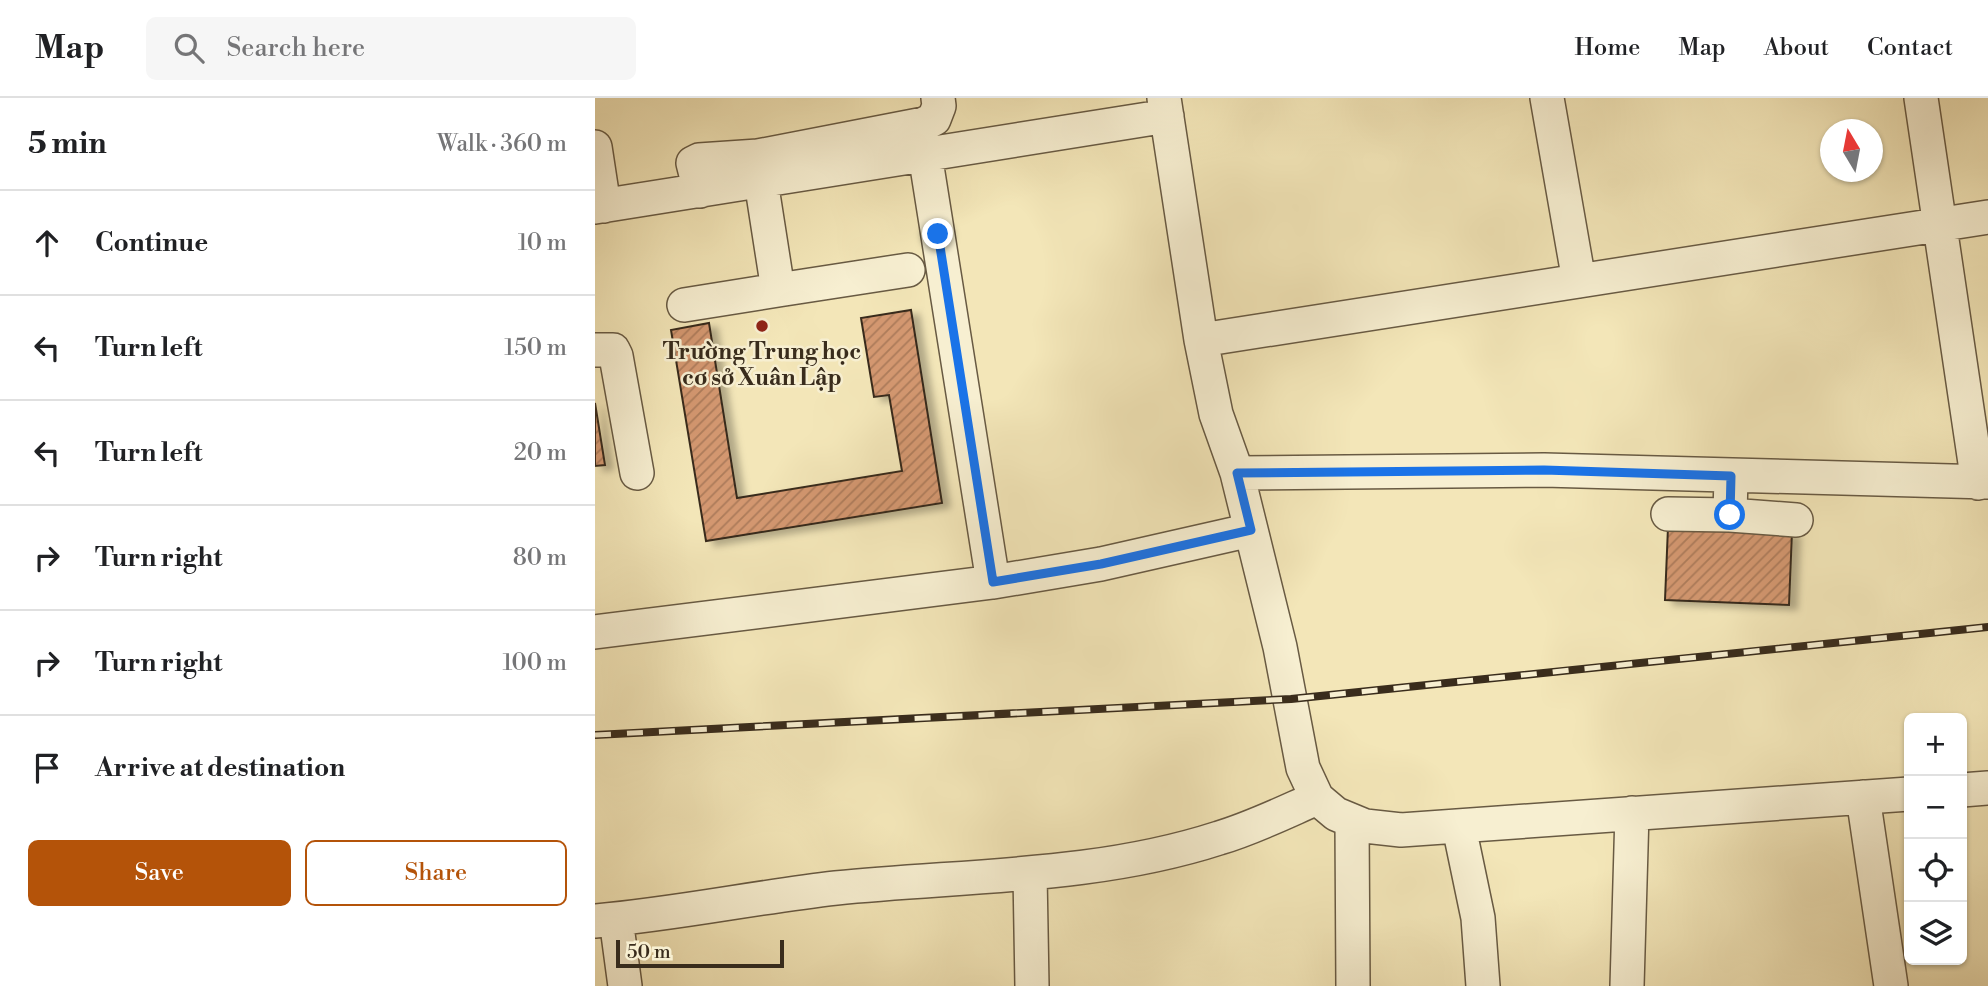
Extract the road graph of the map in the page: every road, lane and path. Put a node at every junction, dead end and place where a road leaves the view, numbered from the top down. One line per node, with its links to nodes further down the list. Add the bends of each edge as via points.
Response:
1 (938, 98): 8 (street, via 934,119 924,124 758,156 699,160 693,163 693,173)
2 (1547, 98): 13 (street)
3 (1921, 98): 11 (street)
4 (1166, 107): 6 (street); 16 (street)
5 (595, 147): 9 (street)
6 (925, 154): 7 (street); 26 (street)
7 (761, 181): 8 (street); 14 (street)
8 (700, 191): 9 (street)
9 (600, 206)
10 (1988, 217): 11 (street)
11 (1942, 224): 13 (street); 21 (street)
12 (908, 270): 14 (street)
13 (1579, 281): 16 (street)
14 (778, 290): 15 (street)
15 (684, 305)
16 (1201, 340): 19 (street, via 1216,414)
17 (595, 350): 18 (street, via 613,350 616,356)
18 (637, 473)
19 (1237, 473): 20 (street, via 1530,470); 25 (street)
20 (1731, 476): 21 (street); 23 (street)
21 (1983, 482)
22 (1668, 514): 23 (street)
23 (1730, 515): 24 (street)
24 (1796, 520)
25 (1251, 530): 26 (street, via 1101,564); 32 (street, via 1280,647 1299,753)
26 (993, 582): 27 (street)
27 (595, 632)
28 (1988, 788): 29 (street)
29 (1967, 790)
30 (1904, 794): 31 (street)
31 (1863, 797): 33 (street); 43 (street)
32 (1317, 798): 34 (street); 36 (street, via 1219,839)
33 (1632, 813): 35 (street); 42 (street)
34 (1352, 822): 35 (street, via 1401,830); 40 (street)
35 (1459, 827): 41 (street, via 1478,918)
36 (1030, 874): 37 (street, via 832,889); 39 (street)
37 (605, 920): 38 (street)
38 (625, 986)
39 (1032, 986)
40 (1353, 986)
41 (1483, 986)
42 (1627, 986)
43 (1891, 986)

